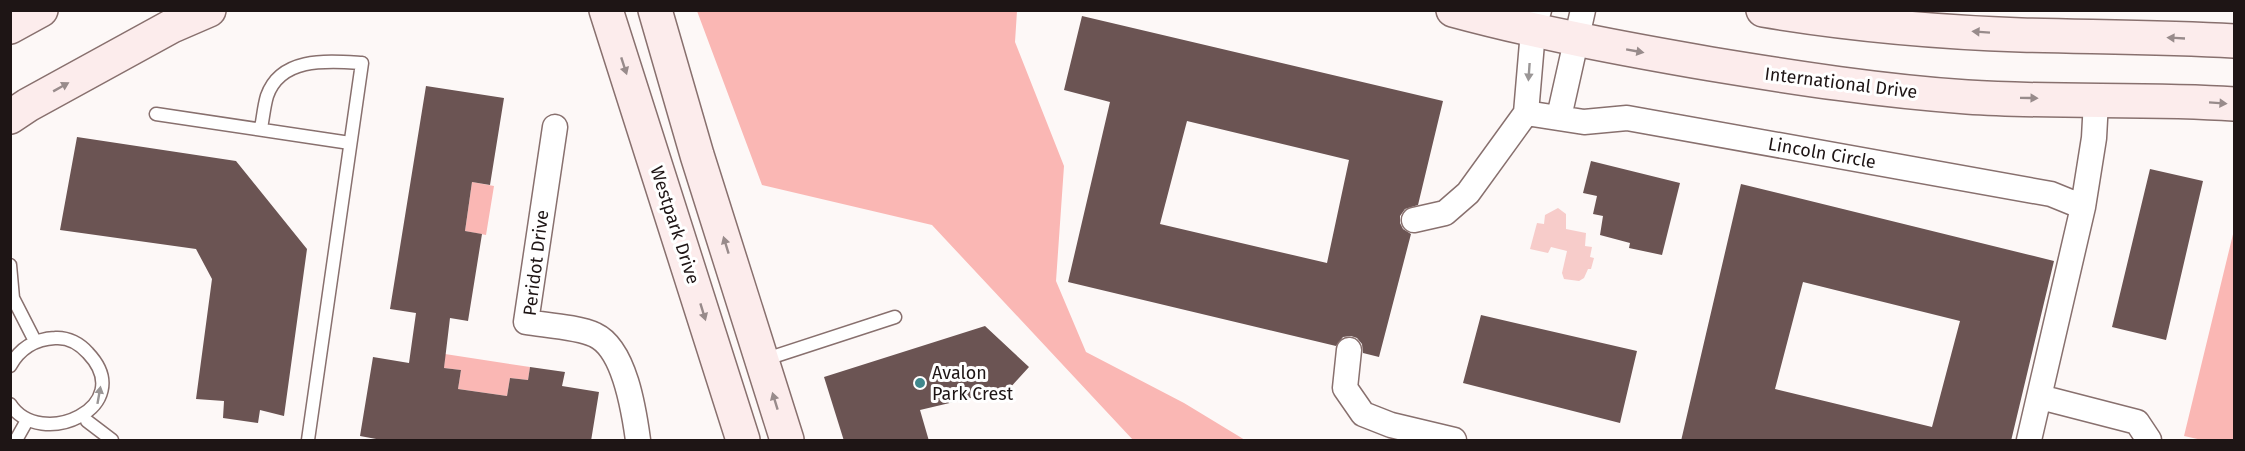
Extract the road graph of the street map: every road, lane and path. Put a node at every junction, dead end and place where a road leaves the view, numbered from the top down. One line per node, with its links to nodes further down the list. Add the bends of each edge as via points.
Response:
1 (41, 10): 9 (main road)
2 (209, 10): 15 (main road, one-way to 2)
3 (606, 10): 37 (main road, Westpark Drive, one-way to 37)
4 (655, 10): 27 (main road, one-way to 4)
5 (1454, 10): 7 (main road, International Drive)
6 (1763, 10): 10 (main road, one-way to 6, via 1974,32)
7 (1536, 21): 8 (main road, International Drive); 13 (street, one-way to 13)
8 (1580, 25): 11 (main road, International Drive, one-way to 11, via 1689,60 1848,86 1971,97); 16 (street)
9 (10, 27)
10 (2235, 41)
11 (2096, 101): 12 (main road, International Drive, one-way to 12); 20 (street)
12 (2235, 104)
13 (1526, 113): 16 (street, Lincoln Circle); 21 (street, via 1468,193 1445,213)
14 (156, 114): 18 (lane)
15 (10, 117)
16 (1559, 117): 20 (street, Lincoln Circle, via 1584,122 1627,118 2050,194)
17 (555, 127): 36 (street, Peridot Drive, via 526,322 588,332 603,340 618,360 630,394)
18 (261, 128): 19 (lane); 19 (lane, via 268,94 280,76 303,63 362,63)
19 (350, 143): 35 (lane)
20 (2083, 207): 29 (street)
21 (1414, 220)
22 (10, 265): 23 (lane)
23 (12, 298): 25 (lane)
24 (895, 317): 27 (lane)
25 (35, 341): 28 (lane, via 21,350); 31 (lane, one-way to 25, via 102,391 101,374 94,359 68,339)
26 (1349, 350): 39 (street, via 1345,388 1363,414)
27 (762, 360): 38 (main road, one-way to 27)
28 (10, 366)
29 (2040, 396): 40 (street); 41 (street, via 2137,422)
30 (10, 404): 32 (lane)
31 (87, 421): 32 (lane, via 57,434 40,432); 34 (lane)
32 (25, 424): 33 (lane)
33 (16, 441)
34 (112, 441)
35 (308, 441)
36 (638, 441)
37 (743, 441)
38 (787, 441)
39 (1454, 441)
40 (2029, 441)
41 (2149, 441)

